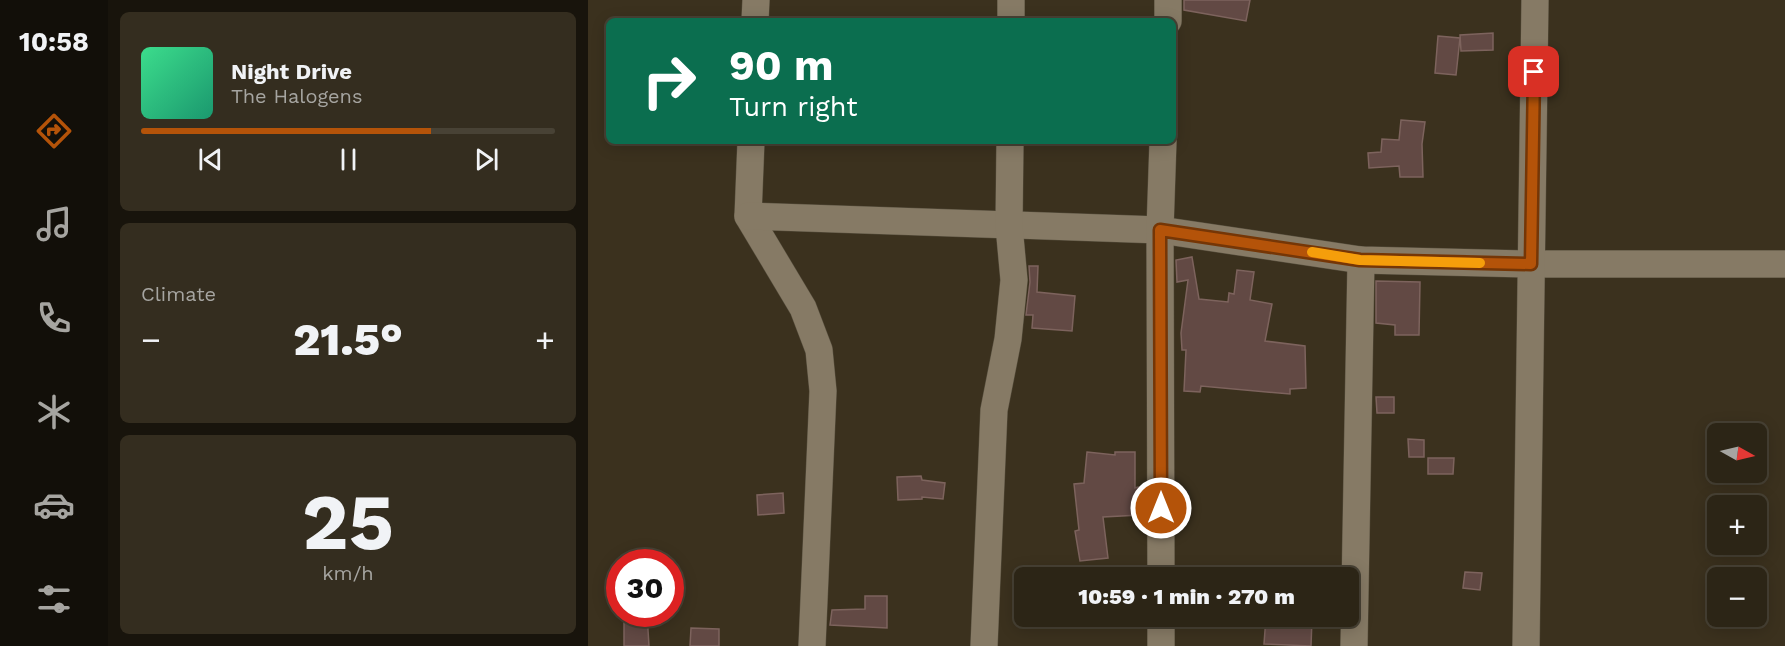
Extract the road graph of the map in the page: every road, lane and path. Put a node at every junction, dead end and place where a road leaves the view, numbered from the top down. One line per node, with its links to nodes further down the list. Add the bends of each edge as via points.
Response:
1 (756, 0): 5 (street)
2 (1011, 0): 6 (street)
3 (1168, 0): 7 (street)
4 (1535, 0): 15 (street)
5 (755, 18)
6 (1011, 18)
7 (1168, 18)
8 (751, 144): 11 (street)
9 (1010, 144): 12 (street)
10 (1163, 144): 13 (street)
11 (748, 216): 12 (street); 19 (street, via 803,308 819,350 823,391)
12 (1009, 226): 13 (street); 20 (street, via 1014,280 1008,339 994,410)
13 (1160, 230): 14 (street); 17 (street)
14 (1360, 260): 15 (street); 22 (street)
15 (1531, 264): 16 (street); 23 (street)
16 (1785, 264)
17 (1161, 567)
18 (1161, 627): 21 (street)
19 (812, 646)
20 (984, 646)
21 (1161, 646)
22 (1354, 646)
23 (1526, 646)

